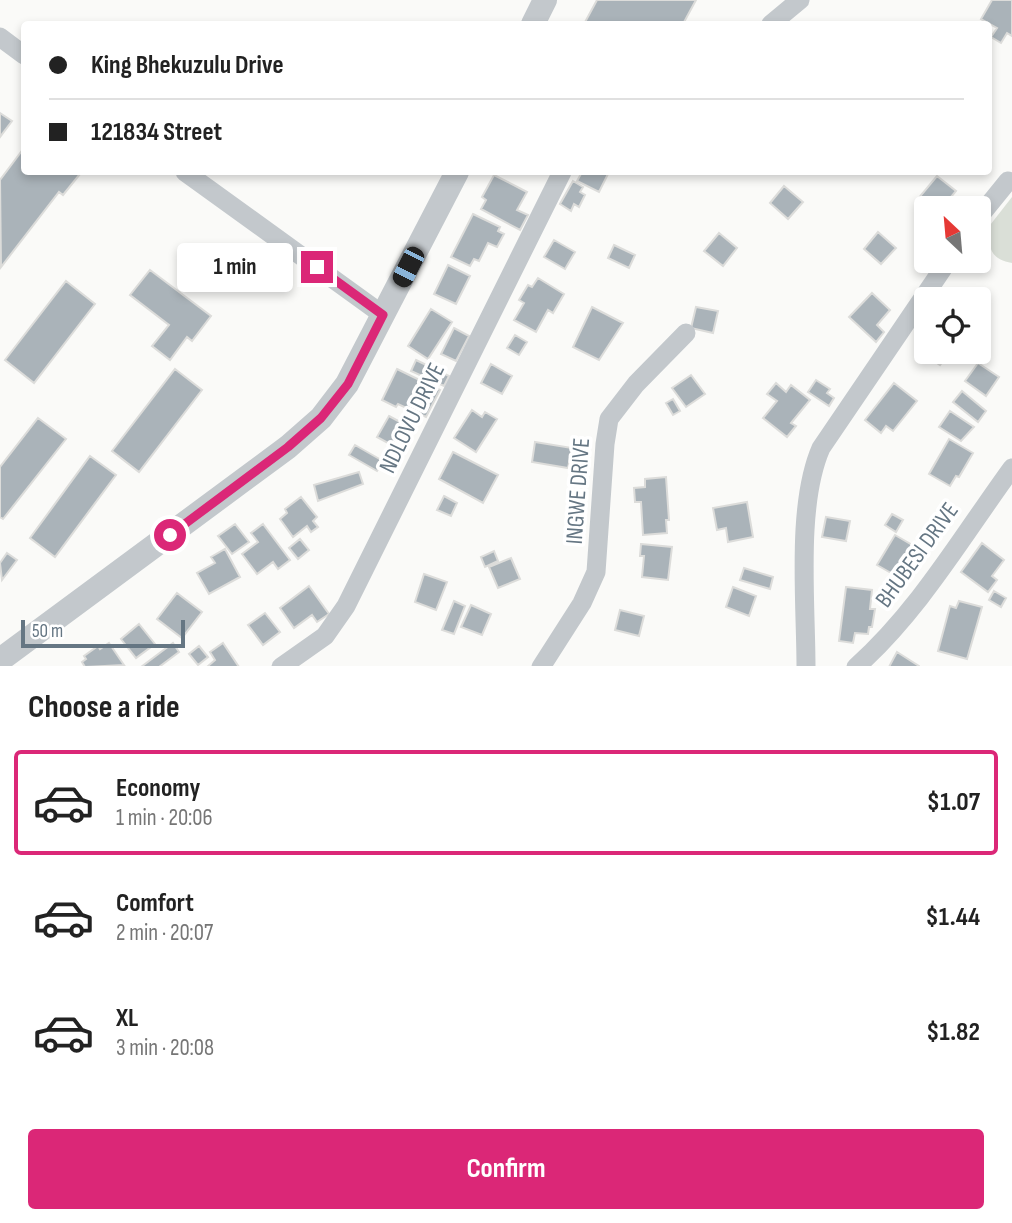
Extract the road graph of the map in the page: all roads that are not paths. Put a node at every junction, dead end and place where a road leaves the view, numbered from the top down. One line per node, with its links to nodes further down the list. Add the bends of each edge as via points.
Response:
1 (545, 0): 3 (street)
2 (800, 0): 4 (street)
3 (534, 21)
4 (775, 21)
5 (0, 37): 6 (street)
6 (21, 53)
7 (189, 175): 13 (street)
8 (455, 175): 13 (street)
9 (561, 175): 17 (street, NDLOVU DRIVE, via 346,606 325,636)
10 (1008, 181): 11 (street)
11 (991, 202)
12 (940, 273): 19 (street, via 814,464 806,509)
13 (383, 315): 16 (street, via 348,384 304,434)
14 (686, 333): 18 (street, INGWE DRIVE, via 636,384 610,419 596,572)
15 (1012, 468): 20 (street, BHUBESI DRIVE, via 927,588)
16 (0, 660)
17 (282, 666)
18 (542, 666)
19 (807, 666)
20 (857, 666)

